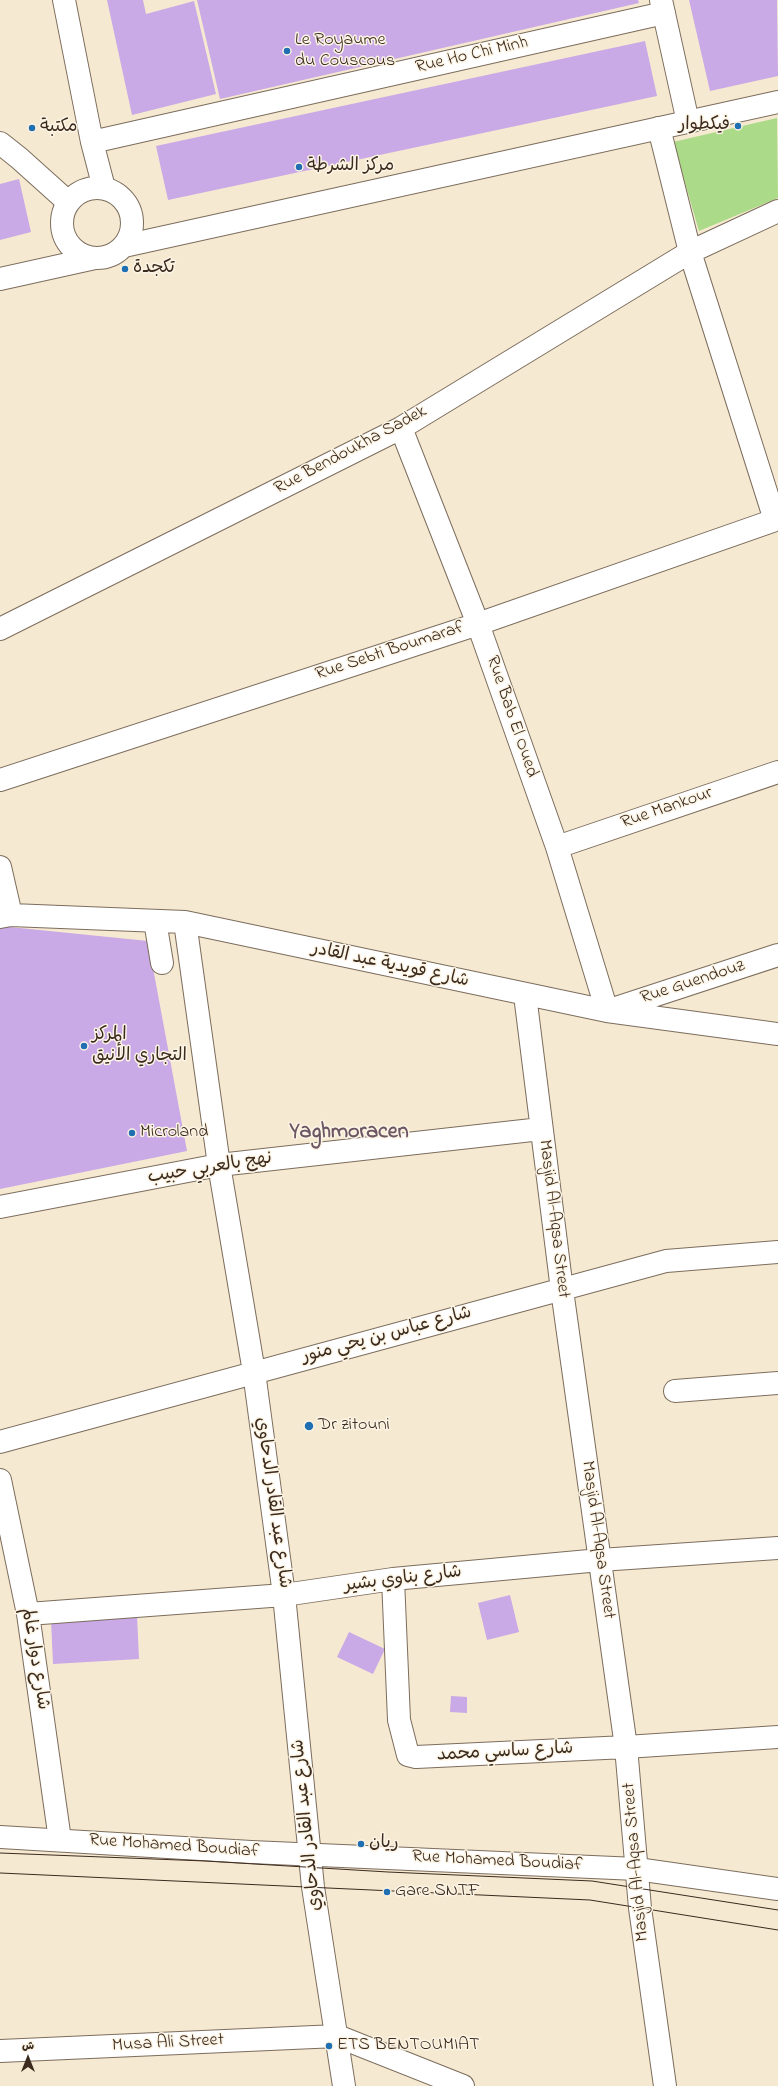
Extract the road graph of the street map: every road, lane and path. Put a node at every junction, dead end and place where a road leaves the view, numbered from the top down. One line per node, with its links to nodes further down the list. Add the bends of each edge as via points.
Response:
1 (64, 0): 6 (street)
2 (662, 6): 4 (street); 6 (street, Rue Ho Chi Minh)
3 (778, 102): 4 (street)
4 (688, 122): 5 (street)
5 (659, 128): 12 (street); 13 (street)
6 (92, 142): 9 (street)
7 (0, 143): 8 (street)
8 (10, 160): 10 (street)
9 (104, 188): 10 (street, via 84,190 75,194); 12 (street, via 116,192 125,200 131,211 133,223)
10 (68, 202): 14 (street, via 63,212 63,233 68,243 84,256)
11 (778, 211): 13 (street, Rue Bendoukha Sadek)
12 (124, 246): 14 (street, via 116,253)
13 (690, 252): 16 (street, Rue Bendoukha Sadek); 17 (street)
14 (95, 258): 15 (street)
15 (0, 279)
16 (401, 428): 18 (street, Rue Bab El Oued); 19 (street, Rue Bendoukha Sadek)
17 (777, 520): 18 (street, Rue Sebti Boumaraf)
18 (478, 624): 21 (street, Rue Sebti Boumaraf); 22 (street, Rue Bab El Oued)
19 (0, 629)
20 (778, 772): 22 (street, Rue Mankour)
21 (0, 780)
22 (557, 847): 30 (street, Rue Bab El Oued)
23 (0, 867): 24 (street)
24 (5, 916): 25 (street, شارع قويدية عبد القادر)
25 (155, 921): 26 (street, شارع قويدية عبد القادر); 28 (street)
26 (185, 922): 29 (street, شارع قويدية عبد القادر); 33 (street, شارع عبد القادر الدحاوي)
27 (778, 955): 30 (street, Rue Guendouz)
28 (162, 963)
29 (525, 995): 30 (street, شارع قويدية عبد القادر); 32 (street, Masjid Al-Aqsa Street)
30 (607, 1011): 31 (street, شارع قويدية عبد القادر)
31 (778, 1034)
32 (541, 1129): 33 (street, نهج بالعربي حبيب); 36 (street, Masjid Al-Aqsa Street)
33 (219, 1165): 34 (street, نهج بالعربي حبيب); 37 (street, شارع عبد القادر الدحاوي)
34 (0, 1207)
35 (778, 1252): 36 (street, شارع عباس بن يحي منور, via 666,1261)
36 (562, 1290): 37 (street, شارع عباس بن يحي منور); 43 (street, Masjid Al-Aqsa Street)
37 (254, 1372): 40 (street, شارع عباس بن يحي منور); 45 (street, شارع عبد القادر الدحاوي)
38 (778, 1383): 39 (street)
39 (675, 1391)
40 (0, 1442)
41 (0, 1480): 46 (street, شارع دوار غالم)
42 (778, 1548): 43 (street, شارع بناوي بشير)
43 (600, 1560): 44 (street, شارع بناوي بشير); 48 (street, Masjid Al-Aqsa Street)
44 (393, 1579): 45 (street, شارع بناوي بشير); 48 (street, شارع ساسي محمد, via 399,1720 408,1755 416,1757)
45 (284, 1596): 46 (street, شارع بناوي بشير); 51 (street, شارع عبد القادر الدحاوي)
46 (28, 1614): 50 (street, شارع دوار غالم)
47 (778, 1737): 48 (street, شارع ساسي محمد)
48 (626, 1747): 52 (street, Masjid Al-Aqsa Street)
49 (0, 1837): 50 (street, Rue Mohamed Boudiaf)
50 (60, 1840): 51 (street, Rue Mohamed Boudiaf)
51 (310, 1854): 52 (street, Rue Mohamed Boudiaf); 54 (street, شارع عبد القادر الدحاوي)
52 (637, 1869): 53 (street, Rue Mohamed Boudiaf); 58 (street, Masjid Al-Aqsa Street, via 640,1908)
53 (778, 1889)
54 (337, 2036): 55 (street, Musa Ali Street); 56 (street, شارع عبد القادر الدحاوي); 57 (street)
55 (0, 2051)
56 (344, 2086)
57 (463, 2086)
58 (665, 2086)

